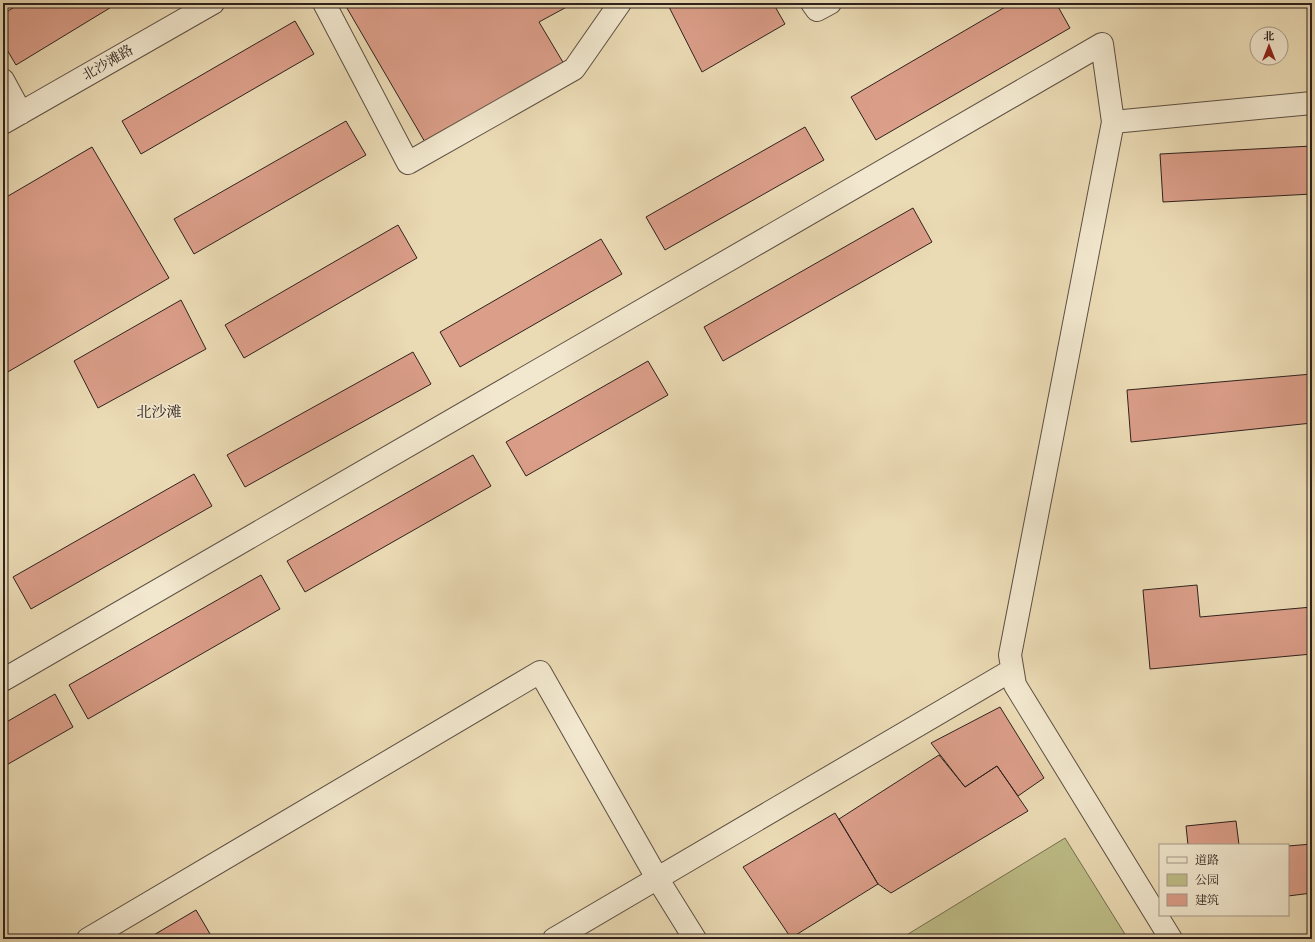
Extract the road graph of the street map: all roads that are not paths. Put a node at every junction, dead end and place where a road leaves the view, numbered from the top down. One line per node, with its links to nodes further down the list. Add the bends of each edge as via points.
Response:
1 (213, 3): 8 (street, 北沙滩路)
2 (324, 3): 3 (street, via 408,163 574,69)
3 (620, 3)
4 (812, 3): 5 (street, via 817,10)
5 (830, 3)
6 (3, 80): 8 (street)
7 (1312, 103): 9 (street)
8 (12, 118)
9 (1113, 122): 10 (street, via 1010,655); 11 (street, via 1102,44)
10 (1012, 670): 12 (street); 16 (street, via 1015,685)
11 (3, 680)
12 (657, 878): 13 (street, via 540,672); 14 (street); 15 (street)
13 (88, 939)
14 (554, 939)
15 (695, 939)
16 (1171, 939)

